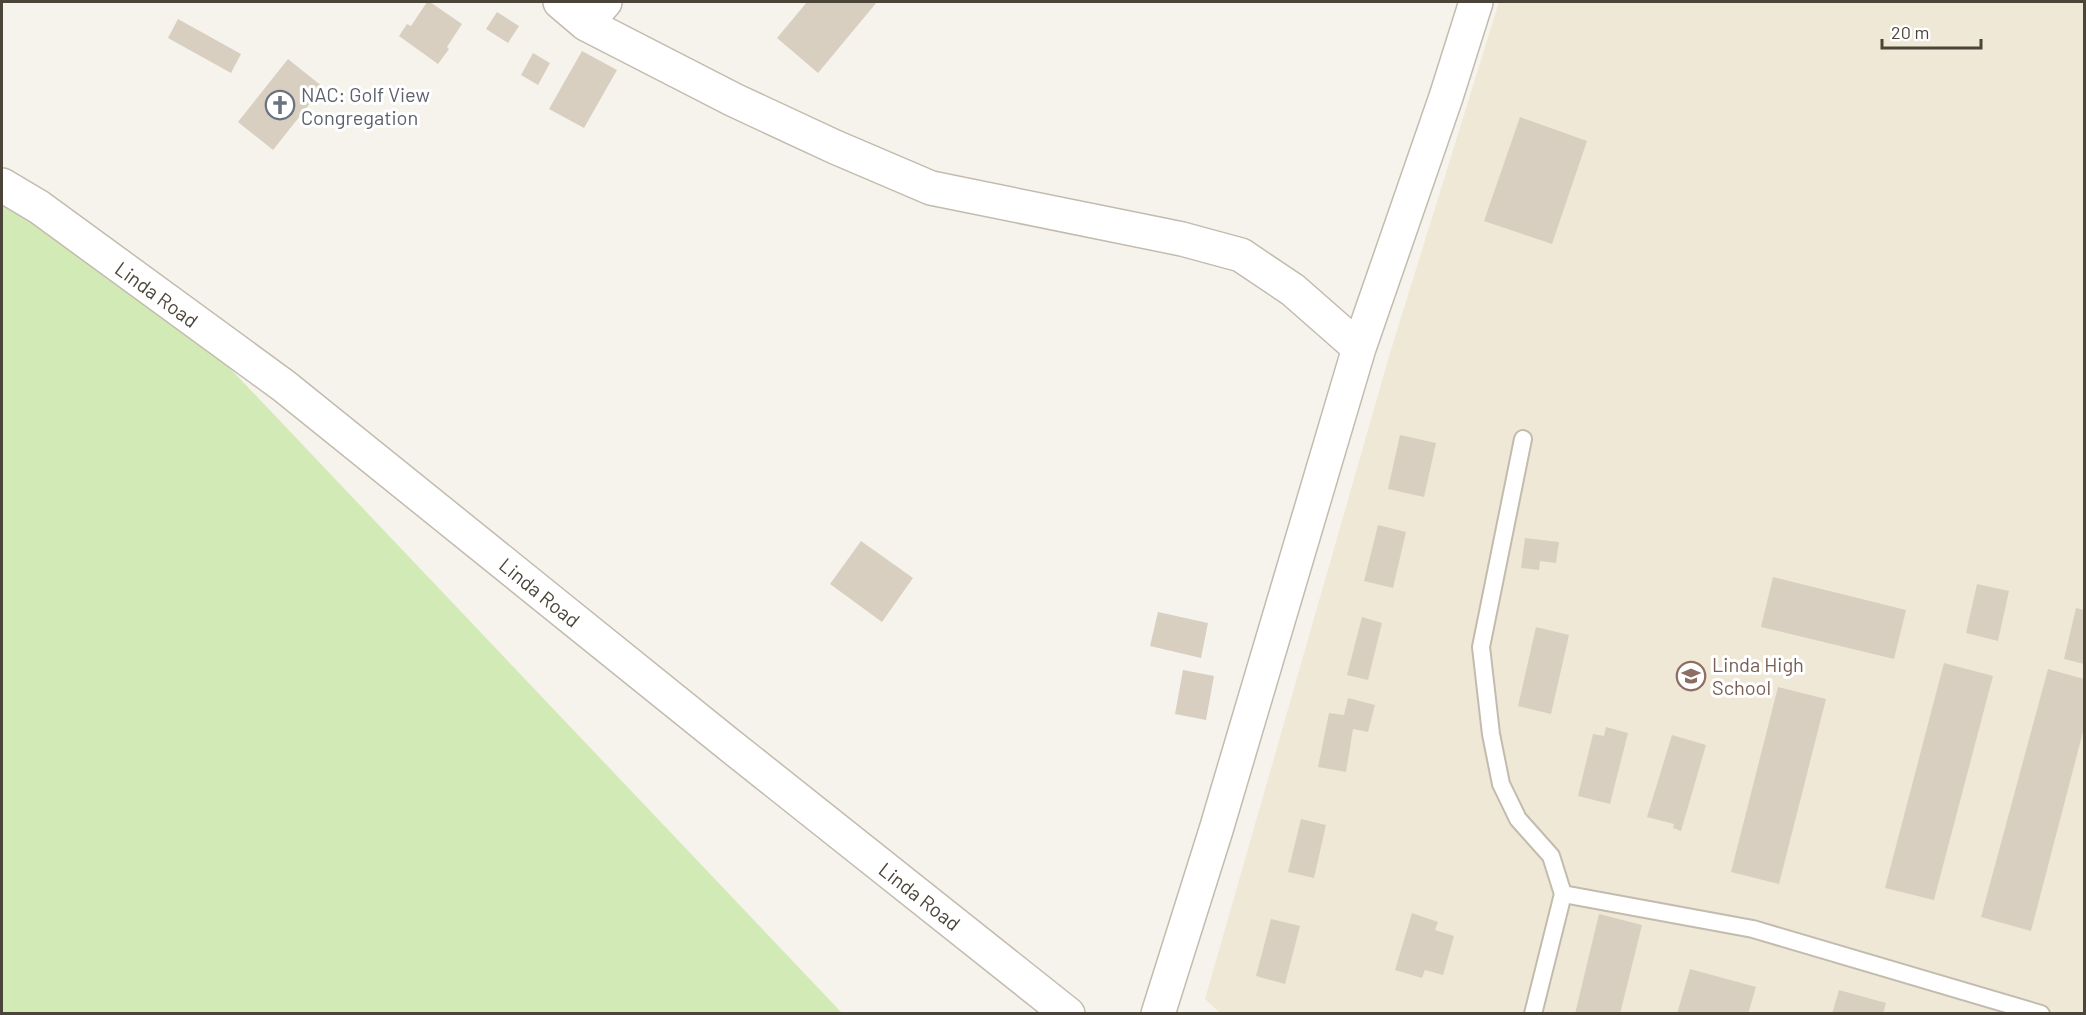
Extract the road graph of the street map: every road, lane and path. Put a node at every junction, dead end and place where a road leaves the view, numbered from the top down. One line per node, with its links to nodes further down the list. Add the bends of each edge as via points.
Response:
1 (560, 2): 3 (street)
2 (1476, 2): 5 (street)
3 (596, 13): 5 (street, via 734,100 931,188 1182,239 1241,255 1293,290)
4 (2, 185): 8 (street, Linda Road, via 39,207 284,386)
5 (1359, 348): 9 (street)
6 (1523, 439): 7 (lane, via 1481,647 1501,784 1518,819 1551,856)
7 (1563, 894): 10 (lane); 11 (lane, via 1753,929)
8 (1068, 1014)
9 (1158, 1014)
10 (1533, 1014)
11 (2041, 1014)

